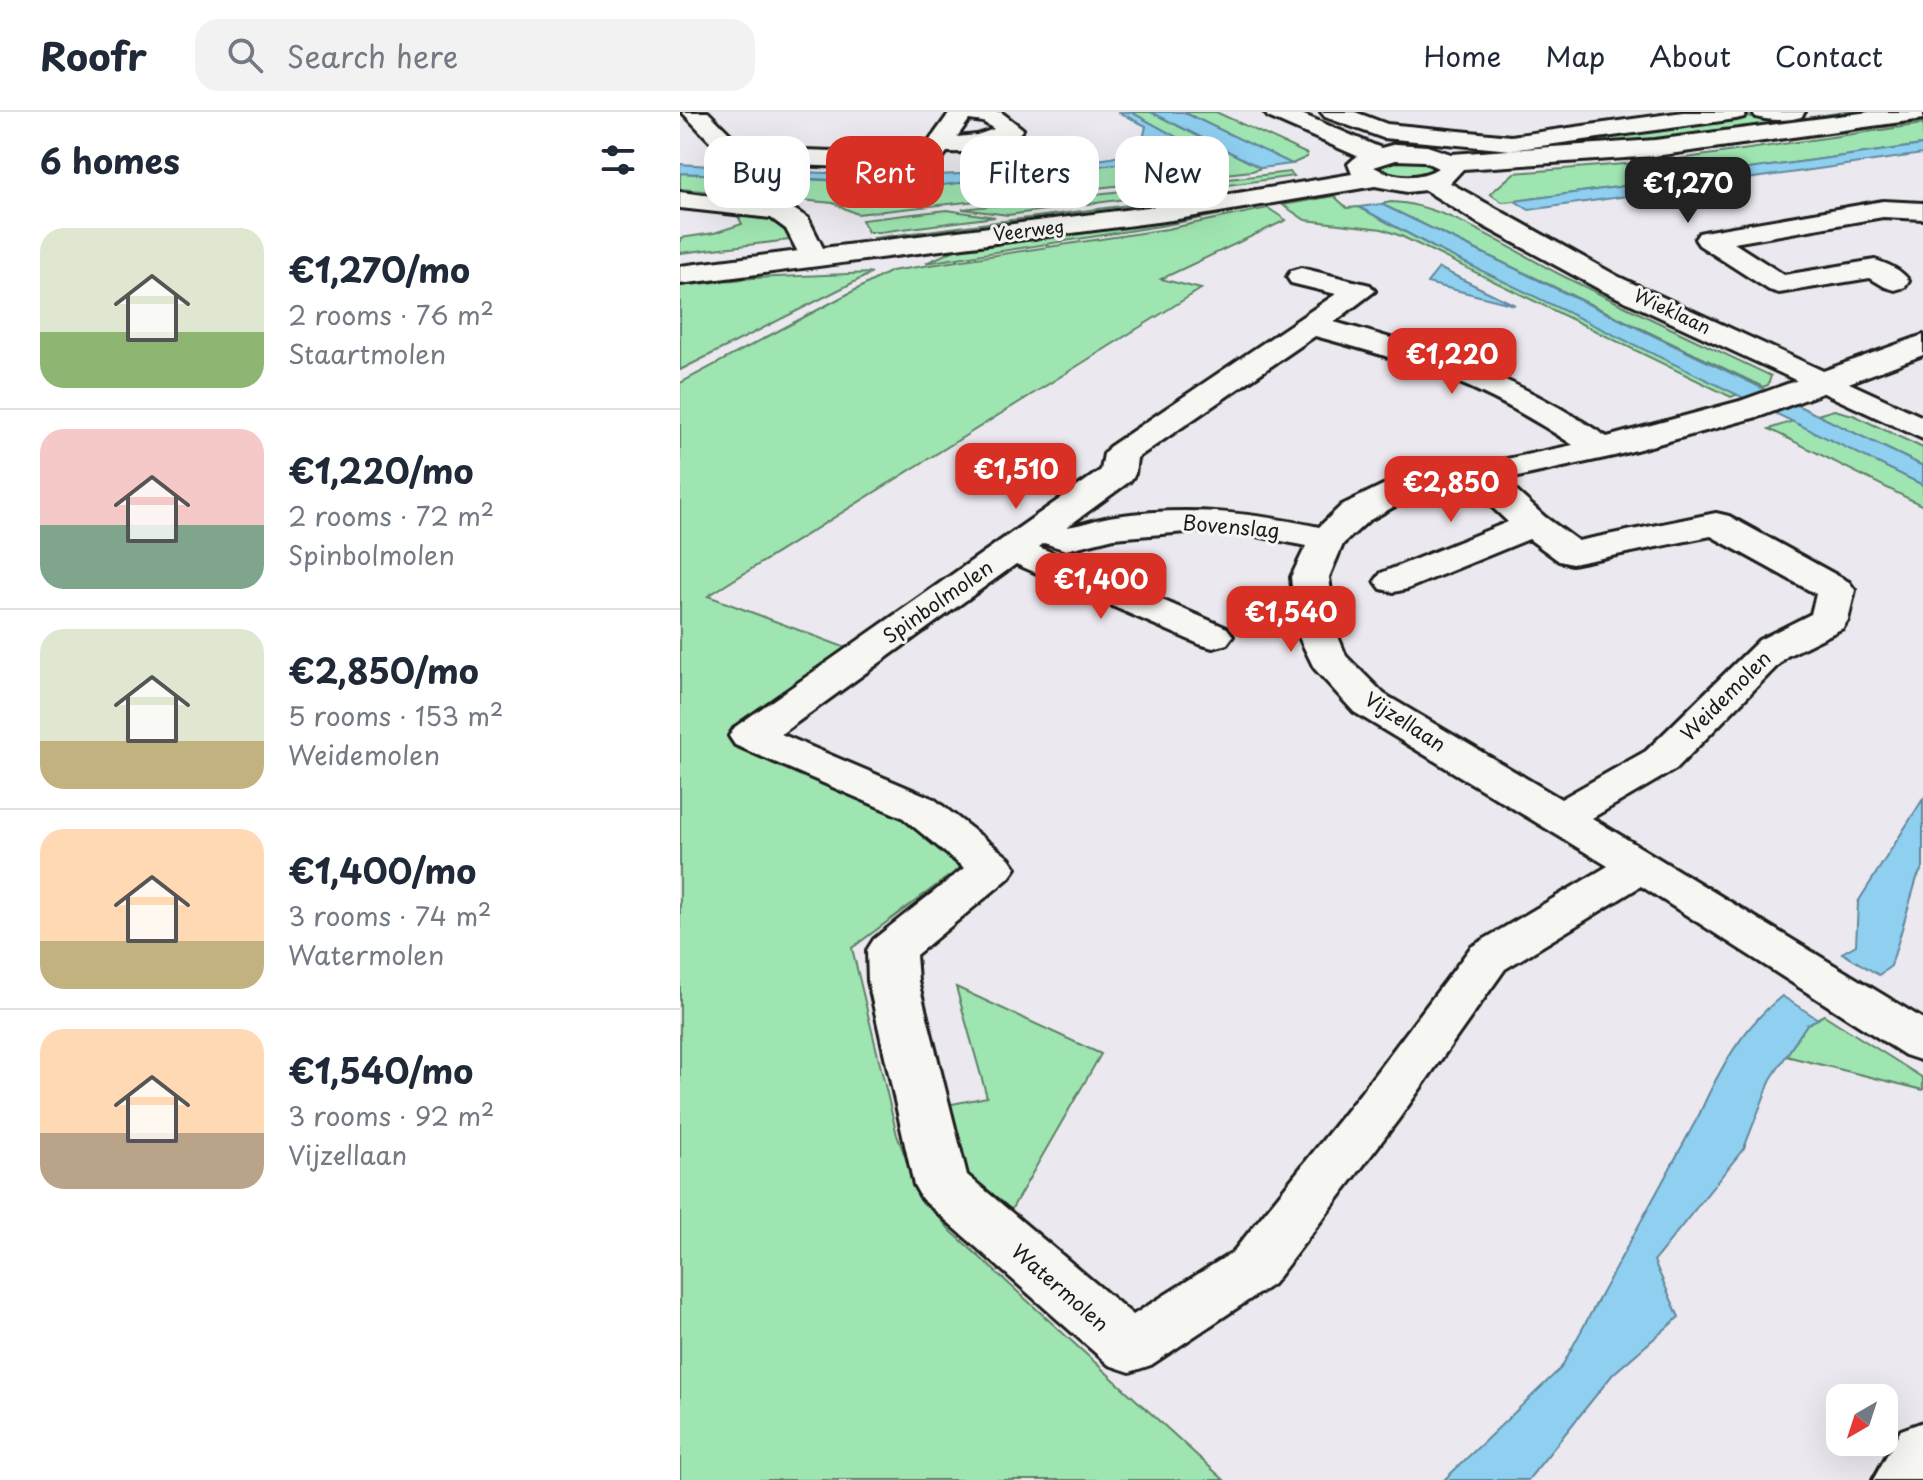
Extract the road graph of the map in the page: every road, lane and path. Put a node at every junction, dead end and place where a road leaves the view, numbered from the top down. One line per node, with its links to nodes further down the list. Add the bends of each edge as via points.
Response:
1 (962, 112): 10 (street); 11 (street, via 989,115 1011,129 997,138)
2 (1276, 112): 13 (street)
3 (1333, 112): 4 (street, via 1383,131 1511,143)
4 (1736, 112)
5 (1764, 112): 6 (street)
6 (1793, 112)
7 (1923, 112): 14 (street)
8 (702, 120): 9 (street); 12 (street, via 737,155)
9 (680, 134)
10 (944, 138)
11 (944, 144)
12 (826, 158)
13 (1372, 168): 14 (street, via 1405,183); 17 (street, Veerweg, via 1172,212)
14 (1439, 171): 24 (street, Wieklaan, via 1515,235)
15 (680, 200): 17 (street, via 778,211 798,224)
16 (1923, 211): 21 (street, via 1883,209 1709,239 1779,284 1875,269)
17 (811, 251): 18 (street, Veerweg); 19 (street, Veerweg)
18 (680, 260)
19 (680, 275)
20 (1301, 277): 22 (street, Spinbolmolen, via 1360,291)
21 (1895, 281)
22 (1310, 325): 26 (street, via 1473,374); 30 (street, Spinbolmolen, via 1121,454 1118,474)
23 (1923, 344): 24 (street, Vijzellaan)
24 (1825, 383): 25 (street, Wieklaan); 26 (street, Vijzellaan)
25 (1923, 429)
26 (1602, 449): 27 (street, Vijzellaan)
27 (1476, 473): 28 (street, Weidemolen); 29 (street, Vijzellaan, via 1395,492 1355,513)
28 (1532, 525): 31 (street); 34 (street, Weidemolen, via 1572,553 1716,524 1836,590 1829,620 1773,648 1661,760)
29 (1327, 539): 30 (street, Bovenslag, via 1253,524 1198,520); 34 (street, Vijzellaan, via 1310,577 1316,631 1328,660 1369,703)
30 (1027, 540): 32 (street); 33 (street, Spinbolmolen)
31 (1394, 581)
32 (1213, 636)
33 (750, 736): 35 (street, Watermolen, via 918,808 993,868 891,950 893,981 942,1185 1130,1348 1253,1268 1488,958)
34 (1561, 817): 35 (street, Vijzellaan)
35 (1641, 866): 36 (street, Vijzellaan)
36 (1923, 1043)
37 (1923, 1449): 38 (street)
38 (1905, 1480)

